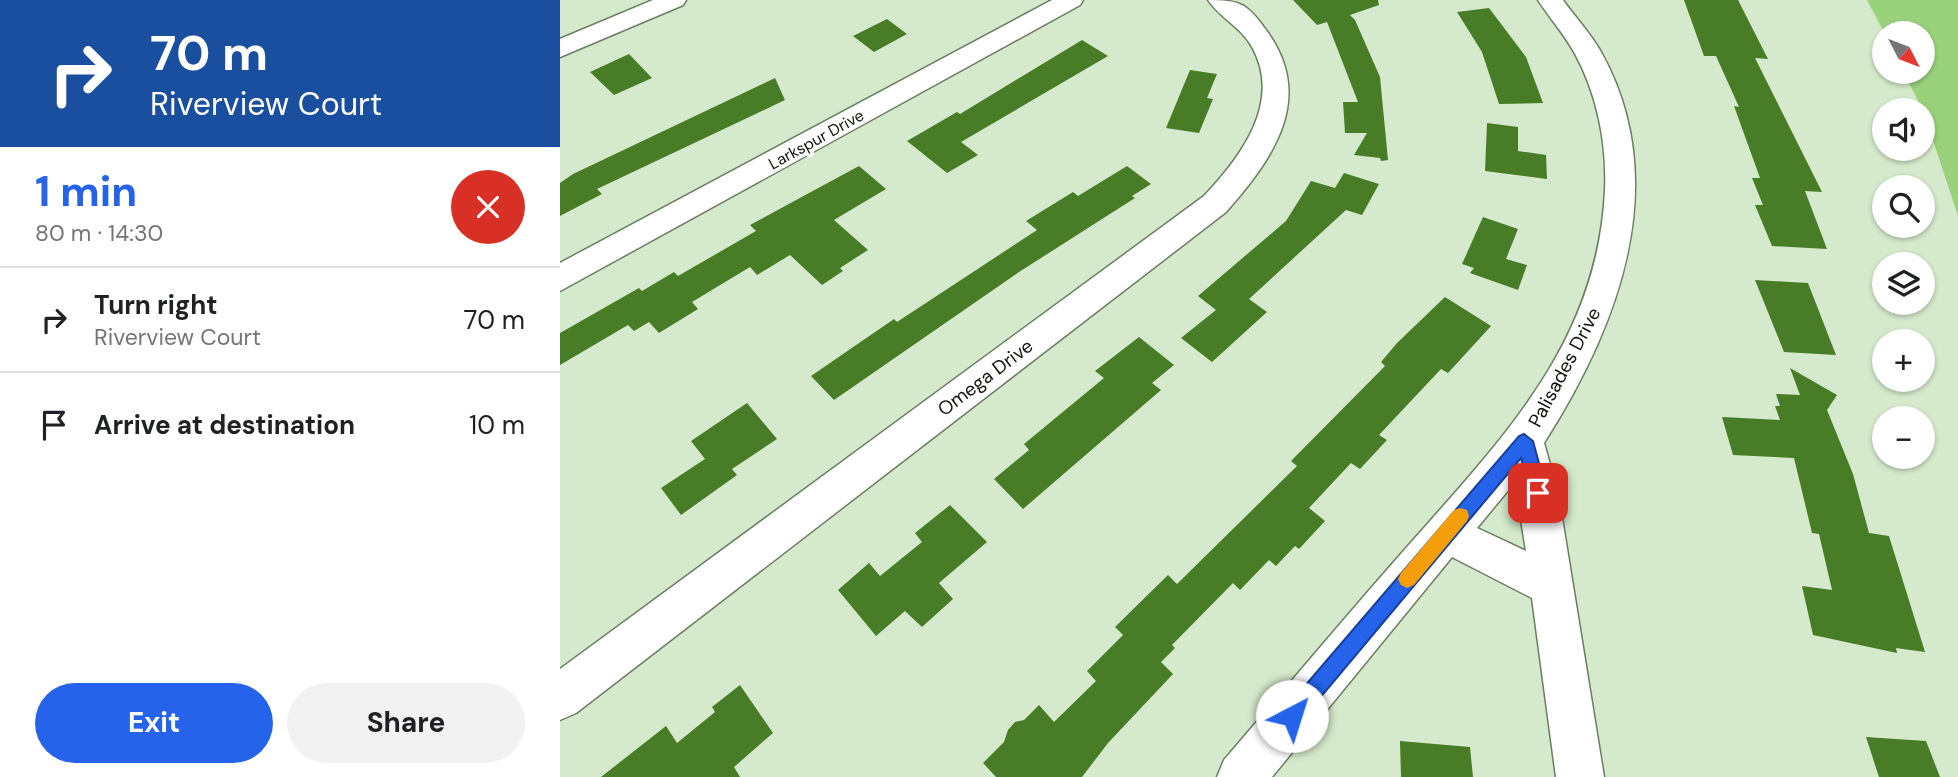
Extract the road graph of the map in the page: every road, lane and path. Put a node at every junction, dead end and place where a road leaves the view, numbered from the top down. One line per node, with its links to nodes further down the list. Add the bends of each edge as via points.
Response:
1 (674, 0): 5 (street)
2 (1071, 0): 6 (street, Larkspur Drive)
3 (1220, 0): 10 (street, Omega Drive, via 1261,40 1276,84 1269,134 1235,185)
4 (1550, 0): 7 (street, Palisades Drive, via 1575,30 1607,94 1623,176 1620,230 1608,281 1592,320)
5 (560, 49)
6 (560, 278)
7 (1524, 441): 8 (street, Palisades Drive); 9 (street, via 1538,493)
8 (1446, 533): 9 (street); 11 (street, Palisades Drive)
9 (1552, 586): 12 (street)
10 (560, 697)
11 (1241, 777)
12 (1580, 777)

